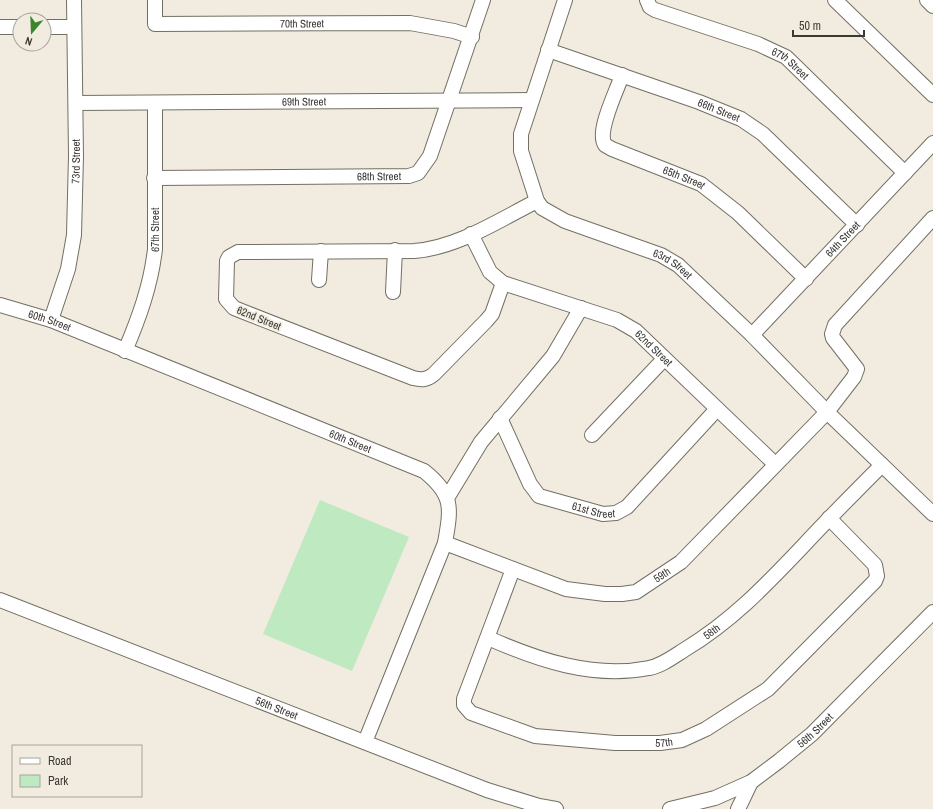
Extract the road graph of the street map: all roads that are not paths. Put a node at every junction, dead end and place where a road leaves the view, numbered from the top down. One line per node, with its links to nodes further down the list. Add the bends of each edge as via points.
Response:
1 (74, 0): 12 (street, 73rd Street)
2 (155, 0): 13 (street, 70th Street, via 156,24 410,23)
3 (483, 0): 13 (street, 68th Street)
4 (565, 0): 14 (street, 63rd Street)
5 (648, 0): 22 (street, 67th Street, via 650,7 655,10 758,44 786,57)
6 (835, 0): 16 (street)
7 (927, 0): 8 (street)
8 (933, 6)
9 (0, 27): 10 (street)
10 (12, 27)
11 (52, 27): 12 (street)
12 (74, 27): 19 (street, 73rd Street)
13 (472, 37): 17 (street, 68th Street)
14 (548, 50): 15 (street, 66th Street); 18 (street, 63rd Street)
15 (622, 75): 26 (street, 66th Street, via 720,110 755,128); 30 (street, 65th Street, via 604,125 603,141 606,145 612,150 701,184 738,213)
16 (933, 95)
17 (450, 100): 18 (street, 69th Street); 20 (street, 69th Street); 23 (street, 68th Street, via 430,156 418,174)
18 (531, 100): 24 (street, 63rd Street, via 520,142)
19 (76, 103): 20 (street, 69th Street); 36 (street, 73rd Street, via 74,235 68,269)
20 (155, 103): 23 (street, 67th Street)
21 (933, 143): 22 (street, 64th Street)
22 (906, 173): 26 (street, 64th Street)
23 (154, 178): 38 (street, 67th Street, via 152,272 146,296)
24 (537, 201): 27 (street, 62nd Street); 37 (street, 63rd Street, via 548,213 565,221 649,250 670,260)
25 (933, 218): 41 (street, 59th, via 836,325 833,338 857,369 854,377)
26 (857, 225): 30 (street, 64th Street)
27 (470, 234): 28 (street, 62nd Street, via 436,249); 32 (street, 62nd Street, via 490,272)
28 (395, 250): 29 (street, 62nd Street); 33 (street)
29 (321, 251): 31 (street); 32 (street, 62nd Street, via 232,254 227,261 227,302 234,308 418,379 428,378 434,374 486,321 492,314)
30 (806, 279): 37 (street, 64th Street)
31 (319, 280)
32 (503, 283): 35 (street, 62nd Street)
33 (393, 292)
34 (0, 305): 36 (street, 60th Street)
35 (581, 308): 39 (street, 62nd Street, via 626,324); 42 (street, via 553,356)
36 (51, 320): 38 (street, 60th Street)
37 (752, 335): 41 (street, 63rd Street)
38 (125, 351): 46 (street, 60th Street, via 424,471 439,482)
39 (664, 359): 40 (street, 62nd Street); 43 (street)
40 (717, 409): 42 (street, 61st Street, via 627,507 609,514 539,496 530,484); 44 (street, 62nd Street)
41 (827, 412): 44 (street, 59th); 45 (street, 63rd Street)
42 (500, 418): 46 (street, via 471,456)
43 (592, 435)
44 (775, 464): 50 (street, 59th, via 681,562 636,592 622,594 575,591)
45 (882, 465): 47 (street, 63rd Street); 48 (street, 58th)
46 (447, 498): 49 (street, 60th Street, via 450,516)
47 (933, 514)
48 (829, 518): 53 (street, 58th, via 734,616 690,646 650,668 620,671 561,666); 53 (street, 57th, via 875,565 875,581 768,689 706,729 682,740 642,743 547,738 522,733 471,713 464,704 464,699)
49 (445, 543): 50 (street, 59th); 54 (street, 60th Street)
50 (513, 569): 53 (street, 57th)
51 (0, 600): 54 (street, 56th Street)
52 (933, 612): 55 (street, 56th Street, via 812,734)
53 (488, 638)
54 (365, 742): 57 (street, 56th Street, via 487,790)
55 (750, 782): 56 (street, 56th Street); 59 (street)
56 (699, 806): 58 (street, 56th Street)
57 (556, 809)
58 (670, 809)
59 (738, 809)

